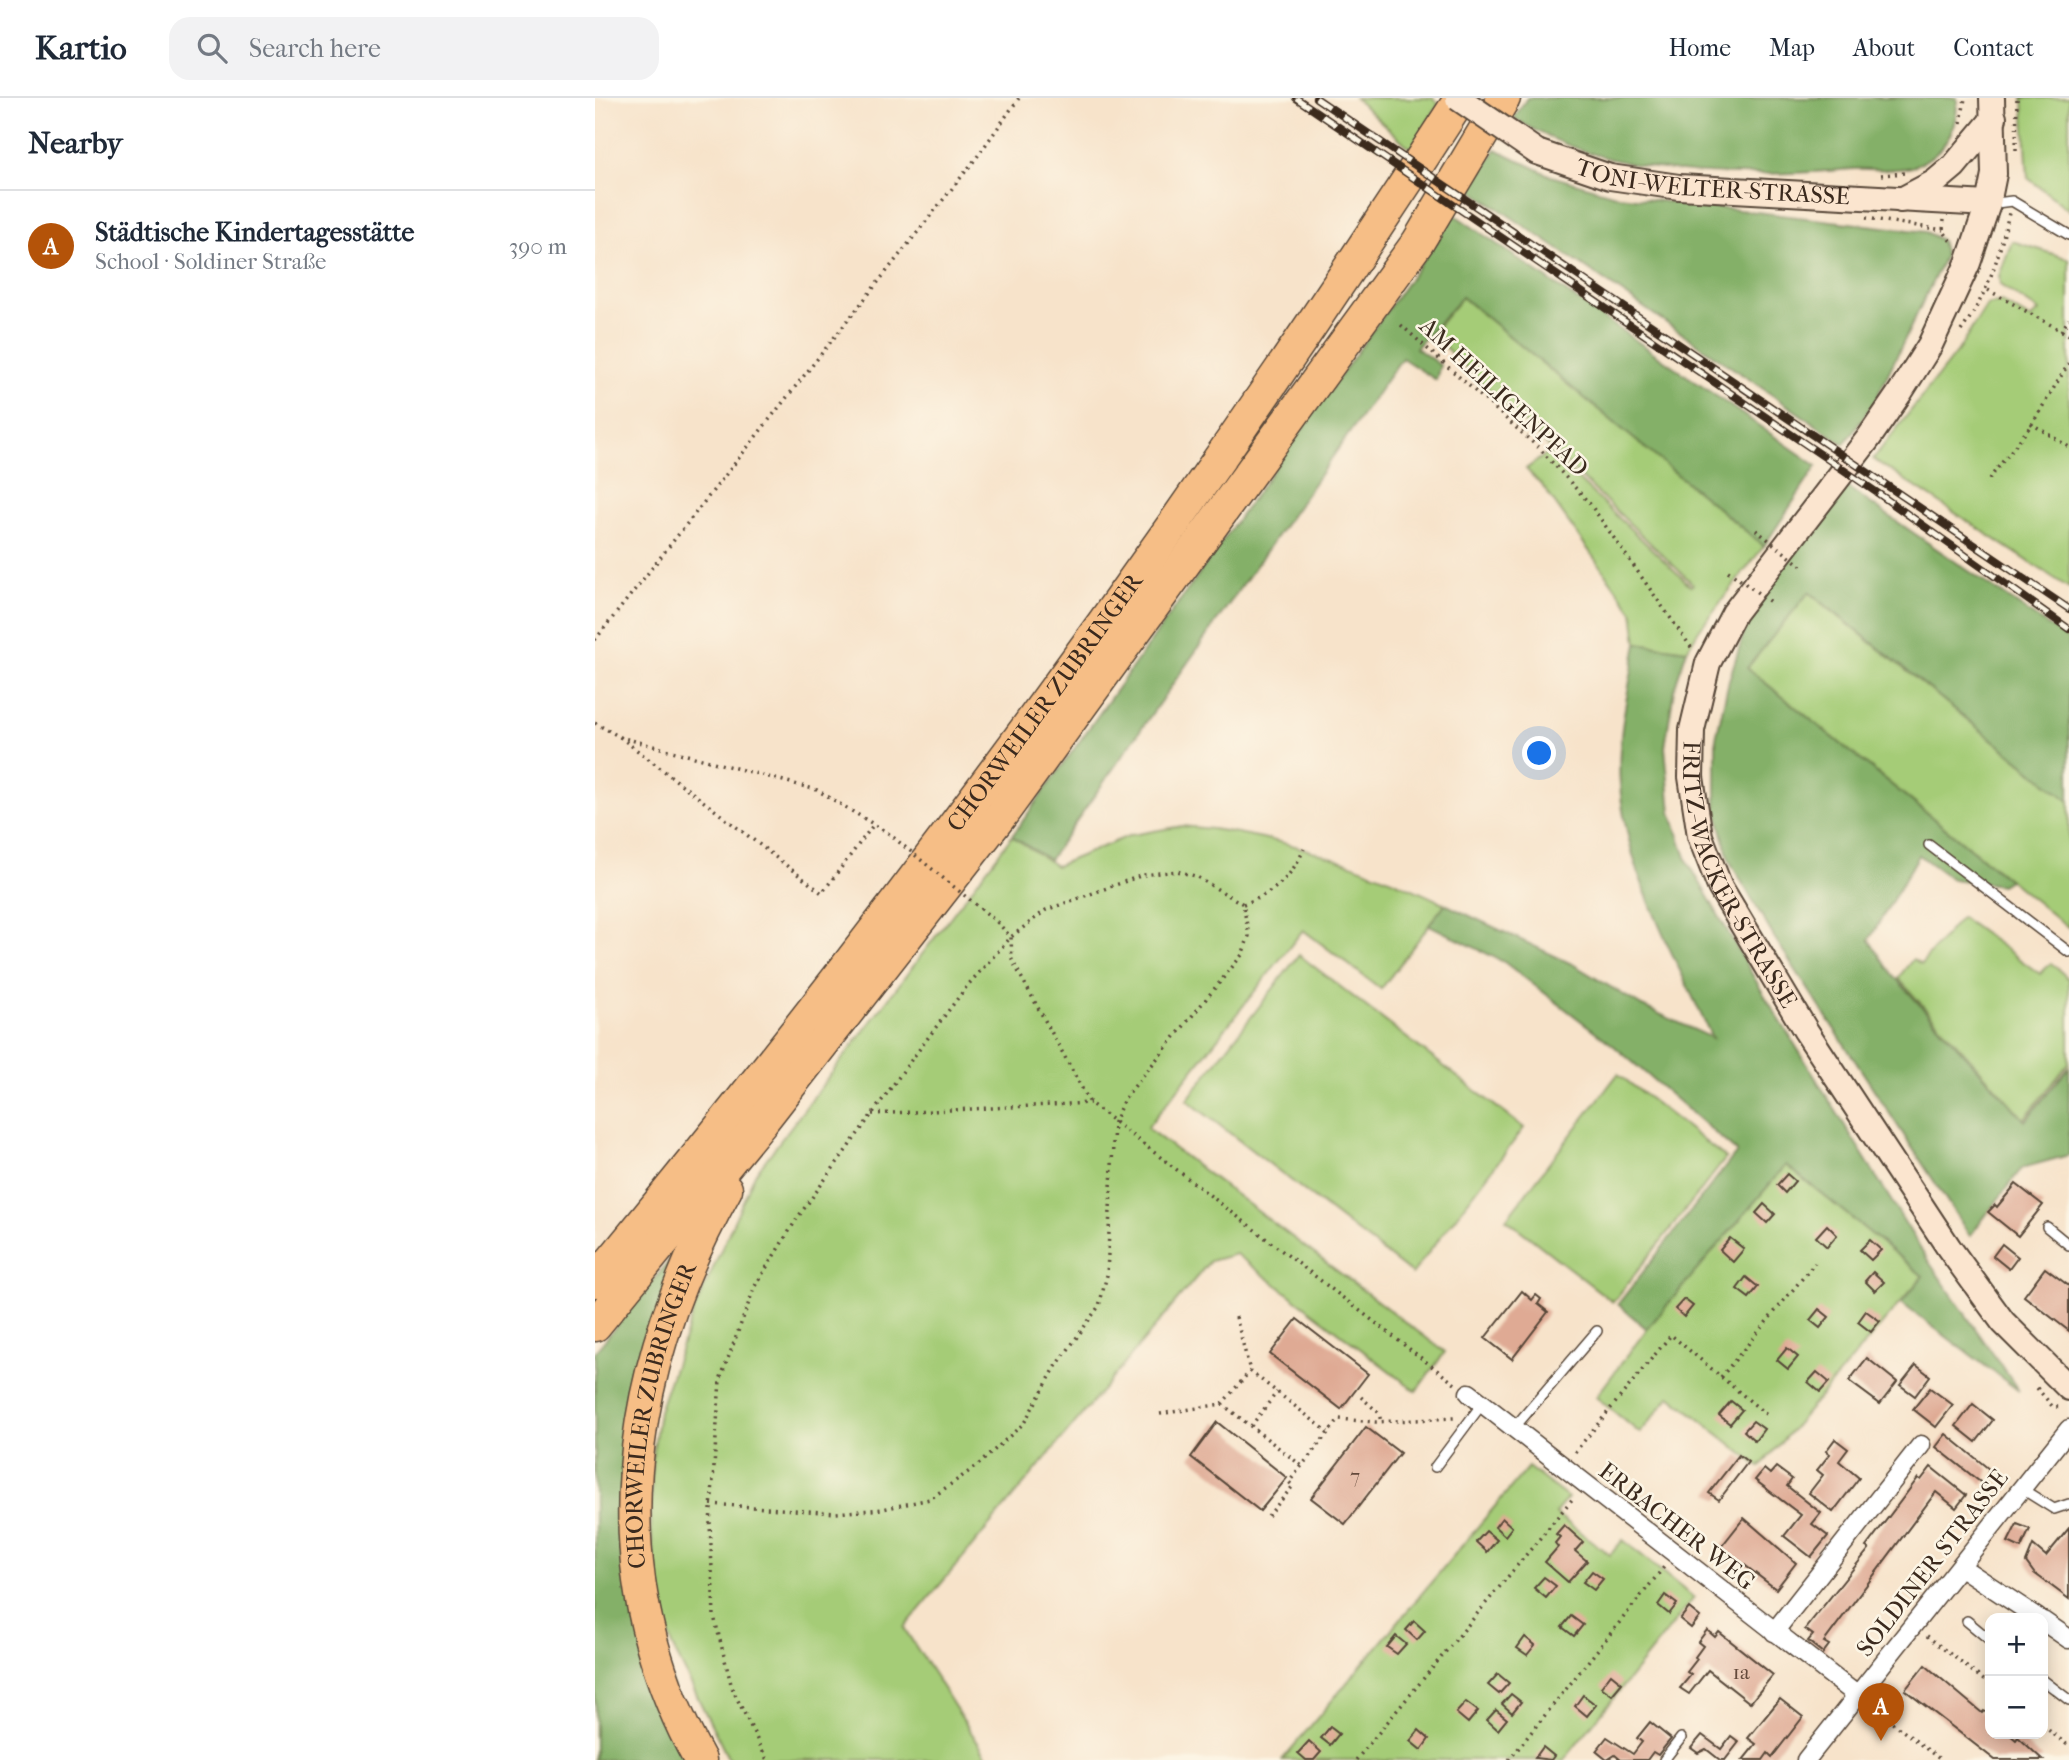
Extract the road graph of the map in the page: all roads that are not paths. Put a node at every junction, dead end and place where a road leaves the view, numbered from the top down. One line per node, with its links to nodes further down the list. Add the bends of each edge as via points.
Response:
1 (1459, 98): 4 (street, TONI-WELTER-STRASSE, bridge, via 1537,152 1610,177 1679,187); 12 (highway, CHORWEILER ZUBRINGER, via 1233,439 973,804 744,1101)
2 (1504, 98): 9 (highway, CHORWEILER ZUBRINGER, via 1418,242 1263,458 1002,814)
3 (1993, 108): 4 (street, via 1954,166); 5 (street, FRITZ-WACKER-STRASSE, via 1994,174)
4 (1901, 200): 5 (street, TONI-WELTER-STRASSE)
5 (1988, 204): 6 (lane, via 2012,201); 15 (street, FRITZ-WACKER-STRASSE, via 1968,263 1930,345 1868,439 1734,614 1708,663 1692,730 1691,777 1700,836 1720,887 1806,1031 1949,1248 2003,1321)
6 (2069, 235)
7 (1929, 845): 8 (lane)
8 (2069, 952)
9 (764, 1120): 13 (highway, CHORWEILER ZUBRINGER); 34 (highway, CHORWEILER ZUBRINGER, via 703,1230 654,1357 638,1424 632,1520 640,1589 661,1673)
10 (2047, 1227): 11 (lane)
11 (2069, 1245)
12 (595, 1281)
13 (595, 1325)
14 (1597, 1331): 17 (lane)
15 (2069, 1388)
16 (1475, 1399): 17 (street, ERBACHER WEG); 20 (lane)
17 (1513, 1429): 27 (street, ERBACHER WEG)
18 (2069, 1429): 21 (street, SOLDINER STRASSE)
19 (1921, 1445): 27 (street)
20 (1435, 1467)
21 (2022, 1489): 22 (lane, via 2054,1509); 23 (street, SOLDINER STRASSE)
22 (2069, 1504)
23 (1961, 1567): 24 (street); 31 (street, SOLDINER STRASSE)
24 (2030, 1613)
25 (1967, 1621): 28 (lane)
26 (2048, 1624): 29 (street)
27 (1774, 1632): 31 (street, ERBACHER WEG)
28 (1985, 1636)
29 (2069, 1639)
30 (2048, 1684): 32 (lane)
31 (1858, 1696): 36 (street, SOLDINER STRASSE)
32 (2069, 1700)
33 (1681, 1738): 35 (lane)
34 (700, 1760)
35 (1664, 1760)
36 (1806, 1760)

